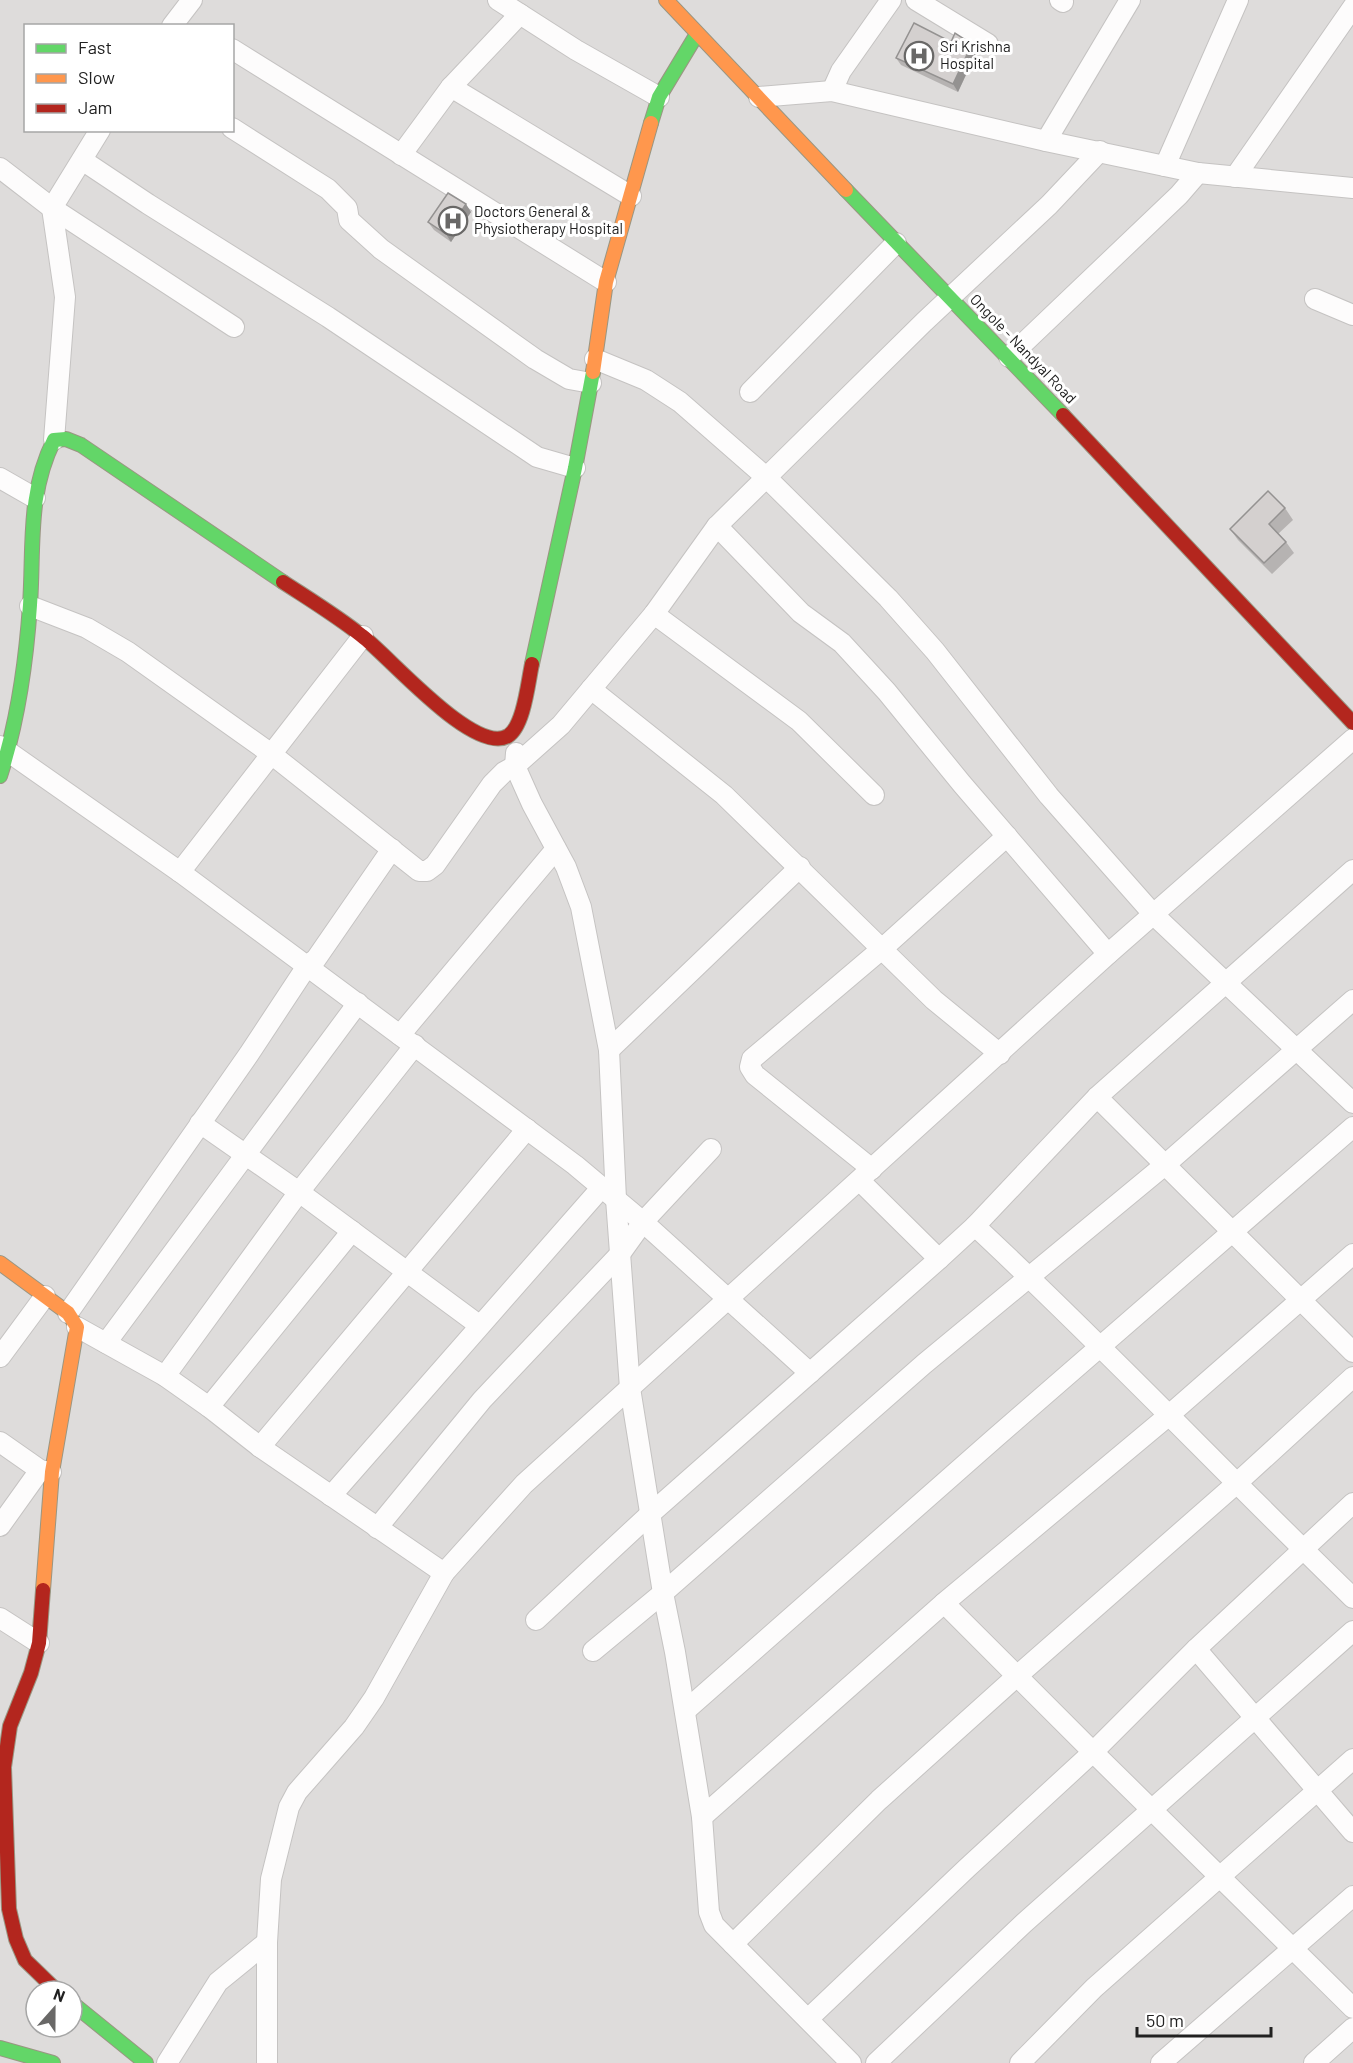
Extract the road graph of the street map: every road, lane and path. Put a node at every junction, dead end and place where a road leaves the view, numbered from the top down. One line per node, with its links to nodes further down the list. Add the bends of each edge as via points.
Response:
1 (192, 0): 10 (street)
2 (498, 0): 9 (street)
3 (666, 0): 11 (main road, Ongole - Nandyal Road)
4 (891, 0): 15 (street, via 841,70)
5 (916, 0): 12 (street)
6 (1130, 0): 20 (street)
7 (1238, 0): 24 (street)
8 (1353, 7): 27 (street)
9 (520, 14): 14 (street); 16 (street)
10 (178, 24)
11 (697, 34): 16 (main road); 17 (main road, Ongole - Nandyal Road)
12 (988, 44)
13 (234, 50): 22 (street)
14 (451, 87): 22 (street); 29 (street)
15 (832, 91): 17 (street); 20 (street)
16 (659, 97): 29 (main road)
17 (759, 97): 31 (main road, Ongole - Nandyal Road)
18 (234, 129): 39 (street, via 328,189 347,208 349,220 381,249 534,359 569,379)
19 (99, 132): 23 (street)
20 (1046, 141): 21 (street)
21 (1100, 151): 24 (street); 33 (street)
22 (401, 155): 32 (street)
23 (82, 160): 30 (street); 42 (street, via 537,457)
24 (1165, 166): 26 (street)
25 (0, 168): 30 (street)
26 (1198, 173): 27 (street); 37 (street)
27 (1235, 177): 28 (street)
28 (1353, 188)
29 (631, 196): 32 (main road)
30 (52, 208): 36 (street); 41 (street, via 65,297)
31 (896, 243): 33 (main road, Ongole - Nandyal Road); 40 (street)
32 (606, 282): 38 (main road)
33 (951, 298): 37 (main road, Ongole - Nandyal Road); 44 (street)
34 (1315, 299): 35 (street)
35 (1353, 315)
36 (234, 327)
37 (1008, 357): 52 (main road, Ongole - Nandyal Road)
38 (595, 359): 39 (main road); 44 (street, via 646,380 680,402)
39 (591, 383): 42 (main road)
40 (750, 392)
41 (54, 440): 45 (main road, via 46,453); 49 (main road, via 66,439 81,445)
42 (575, 468): 51 (main road)
43 (0, 478): 45 (street)
44 (767, 478): 46 (street); 65 (street, via 888,597 1049,796)
45 (35, 498): 47 (main road)
46 (717, 526): 48 (street); 59 (street, via 801,614 842,644 887,692)
47 (30, 606): 54 (main road, via 23,670); 55 (street, via 87,628 128,652)
48 (654, 614): 50 (street); 58 (street, via 799,721)
49 (363, 636): 51 (main road, via 447,715 470,729 496,739 508,736); 55 (street)
50 (591, 689): 56 (street, via 561,725); 62 (street, via 724,795)
51 (519, 723): 56 (street)
52 (1353, 723)
53 (1353, 739): 65 (street)
54 (4, 748): 57 (main road); 64 (street)
55 (270, 753): 60 (street); 64 (street)
56 (515, 766): 60 (street, via 492,784 427,871 419,871); 61 (street)
57 (0, 776)
58 (874, 795)
59 (1007, 836): 66 (street); 67 (street)
60 (393, 849): 68 (street, via 316,959)
61 (556, 849): 72 (street); 74 (street, via 581,907)
62 (800, 867): 66 (street); 74 (street)
63 (1353, 870): 69 (street)
64 (180, 872): 68 (street)
65 (1154, 915): 67 (street); 69 (street)
66 (883, 948): 75 (street, via 934,1000); 84 (street, via 752,1059 750,1067 755,1076)
67 (1108, 954): 75 (street)
68 (307, 966): 71 (street); 78 (street)
69 (1226, 982): 73 (street); 76 (street)
70 (1353, 1000): 73 (street)
71 (358, 1003): 72 (street); 82 (street)
72 (408, 1040): 80 (street); 85 (street)
73 (1297, 1049): 77 (street); 83 (street)
74 (609, 1050): 86 (street)
75 (1000, 1054): 84 (street)
76 (1097, 1097): 83 (street); 88 (street)
77 (1353, 1103)
78 (200, 1123): 82 (street); 100 (street)
79 (1353, 1127): 90 (street)
80 (527, 1130): 86 (street); 95 (street)
81 (711, 1149): 87 (street)
82 (245, 1155): 85 (street); 102 (street)
83 (1166, 1164): 90 (street); 96 (street)
84 (866, 1175): 93 (street); 98 (street)
85 (299, 1192): 89 (street); 107 (street)
86 (609, 1193): 87 (street); 91 (street); 101 (street)
87 (644, 1222): 91 (street); 98 (street)
88 (975, 1226): 93 (street); 96 (street)
89 (352, 1231): 95 (street); 110 (street)
90 (1233, 1233): 99 (street); 103 (street)
91 (620, 1254): 109 (street); 120 (street, via 482,1400)
92 (1353, 1254): 99 (street)
93 (939, 1259): 106 (street)
94 (0, 1263): 97 (main road)
95 (406, 1272): 101 (street); 113 (street)
96 (1030, 1277): 103 (street); 123 (street, via 924,1364)
97 (45, 1296): 100 (main road); 105 (street)
98 (729, 1300): 106 (street); 109 (street)
99 (1301, 1301): 104 (street); 111 (street)
100 (73, 1320): 102 (street); 114 (main road)
101 (480, 1325): 116 (street)
102 (106, 1343): 107 (street)
103 (1101, 1345): 111 (street); 133 (street)
104 (1353, 1352)
105 (0, 1357)
106 (810, 1372): 118 (street)
107 (165, 1376): 110 (street)
108 (1353, 1377): 115 (street)
109 (630, 1388): 118 (street); 122 (street, via 524,1484)
110 (209, 1407): 113 (street)
111 (1168, 1416): 115 (street); 125 (street)
112 (0, 1442): 114 (street)
113 (260, 1447): 116 (street)
114 (46, 1471): 119 (street); 129 (main road)
115 (1237, 1484): 121 (street); 132 (street)
116 (331, 1496): 120 (street)
117 (1353, 1503): 121 (street)
118 (650, 1515): 123 (street); 127 (street)
119 (0, 1526)
120 (377, 1528): 122 (street)
121 (1303, 1549): 124 (street); 130 (street)
122 (444, 1573): 144 (street, via 374,1698 289,1807 271,1879)
123 (663, 1593): 131 (street); 133 (street)
124 (1353, 1598)
125 (944, 1603): 132 (street); 140 (street)
126 (0, 1618): 129 (street)
127 (536, 1620)
128 (1353, 1631): 134 (street)
129 (39, 1642): 135 (main road)
130 (1196, 1649): 134 (street); 136 (street)
131 (593, 1651)
132 (1017, 1676): 136 (street); 145 (street, via 879,1800)
133 (685, 1711): 140 (street)
134 (1255, 1719): 138 (street); 139 (street)
135 (3, 1743): 147 (main road, via 9,1909 25,1960)
136 (1093, 1752): 139 (street); 150 (street)
137 (1353, 1759): 138 (street)
138 (1318, 1790): 141 (street); 142 (street)
139 (1152, 1810): 142 (street); 158 (street, via 1024,1923)
140 (702, 1817): 145 (street, via 709,1912 714,1925)
141 (1353, 1832)
142 (1220, 1877): 146 (street); 159 (street, via 1094,1988)
143 (1353, 1896): 146 (street)
144 (267, 1942): 155 (street, via 218,1982); 156 (street)
145 (733, 1944): 150 (street)
146 (1293, 1947): 148 (street); 160 (street)
147 (45, 1979)
148 (1353, 2008)
149 (84, 2013): 154 (main road)
150 (808, 2019): 157 (street)
151 (1353, 2028): 161 (street)
152 (0, 2048): 153 (main road)
153 (53, 2063)
154 (146, 2063)
155 (167, 2063)
156 (267, 2063)
157 (851, 2063)
158 (876, 2063)
159 (1020, 2063)
160 (1161, 2063)
161 (1314, 2063)

